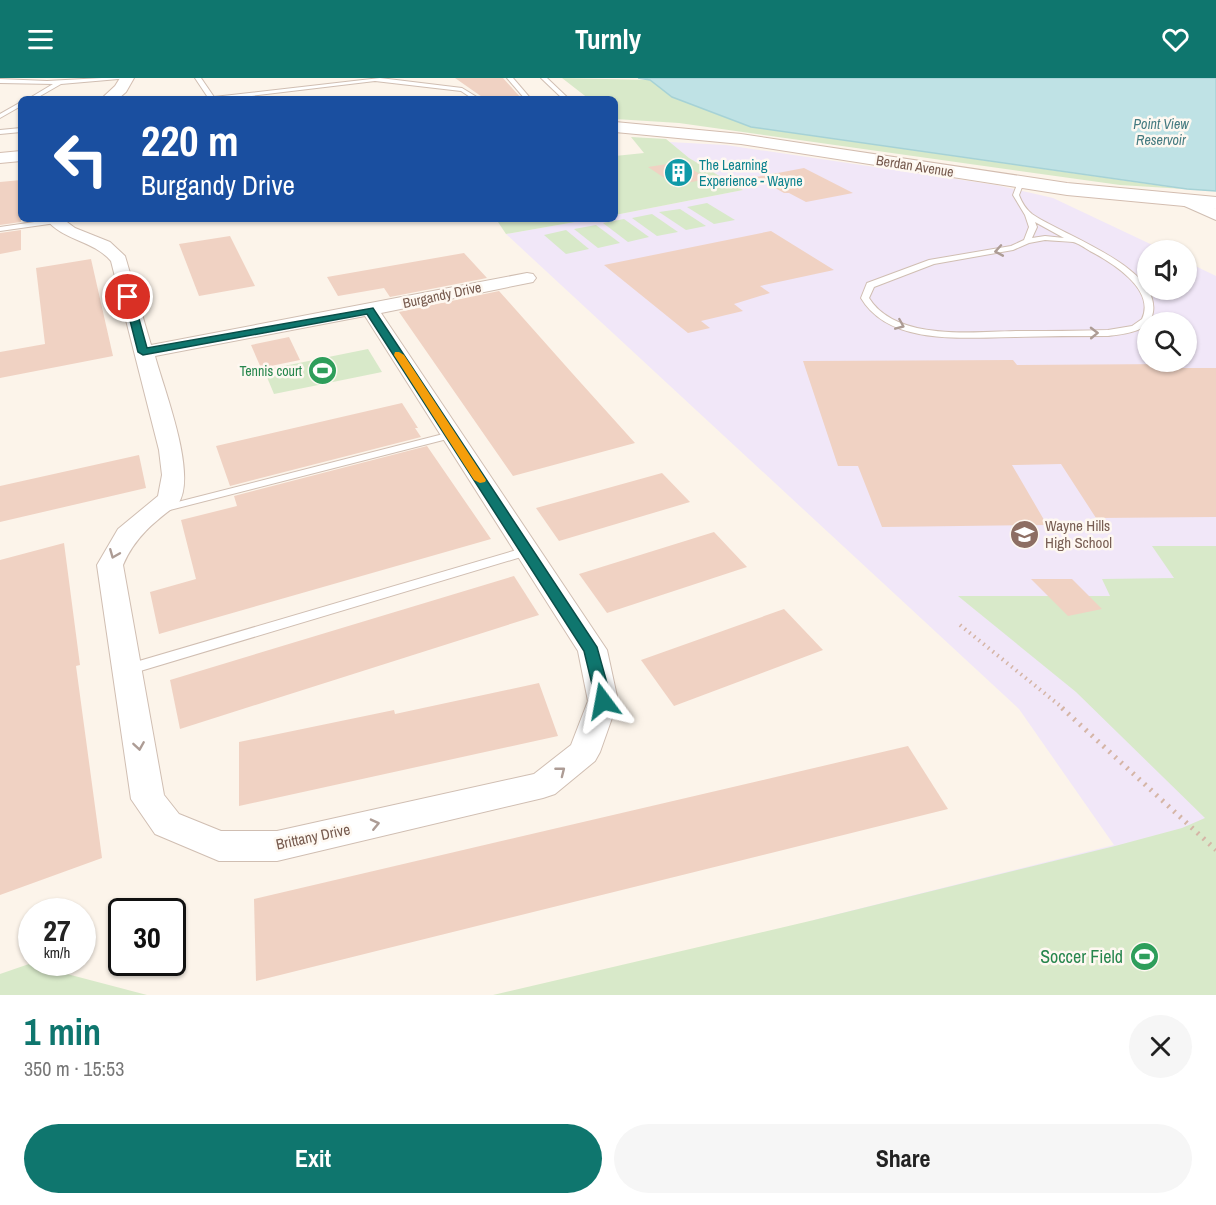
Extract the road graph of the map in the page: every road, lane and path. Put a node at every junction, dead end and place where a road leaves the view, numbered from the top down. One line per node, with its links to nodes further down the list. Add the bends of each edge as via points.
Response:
1 (127, 78): 5 (lane); 8 (main road)
2 (198, 78): 9 (lane)
3 (510, 78): 12 (lane)
4 (544, 78): 13 (lane)
5 (63, 80): 6 (lane); 7 (lane)
6 (0, 81)
7 (36, 96)
8 (113, 96)
9 (211, 96)
10 (237, 96): 11 (lane, via 375,79 462,90)
11 (472, 96)
12 (525, 96)
13 (563, 96)
14 (18, 107): 15 (lane)
15 (0, 116)
16 (618, 127): 19 (main road, Berdan Avenue, via 710,135)
17 (18, 130): 18 (lane)
18 (0, 132)
19 (1022, 182): 20 (main road, Berdan Avenue); 22 (lane, via 1016,195)
20 (1185, 201): 21 (main road, Berdan Avenue); 23 (street)
21 (1216, 203)
22 (1028, 214): 27 (lane, via 1033,227); 28 (lane)
23 (1216, 214)
24 (43, 222): 26 (lane)
25 (57, 222): 31 (street, Brittany Drive, via 62,229 97,240 111,249 118,260)
26 (0, 229)
27 (1027, 241): 28 (lane, via 1060,239); 28 (lane, one-way to 28, via 1013,248 898,272 870,285 865,298 884,318 940,335 1108,333 1143,324 1150,314 1141,285 1131,274)
28 (1080, 244)
29 (527, 278): 30 (street, Burgandy Drive)
30 (370, 310): 31 (street, Burgandy Drive); 32 (street, Brittany Drive)
31 (143, 352): 33 (street, Brittany Drive, via 174,475 169,499)
32 (451, 435): 33 (lane); 34 (street, Brittany Drive)
33 (152, 511): 36 (street, Brittany Drive, one-way to 36, via 134,524 118,545 110,565)
34 (527, 551): 36 (lane); 36 (street, Brittany Drive, one-way to 34, via 148,799 167,824 219,846 277,846 543,785 584,752 603,701 592,650)
35 (960, 625): 37 (path, via 1053,699)
36 (127, 670)
37 (1216, 850)

